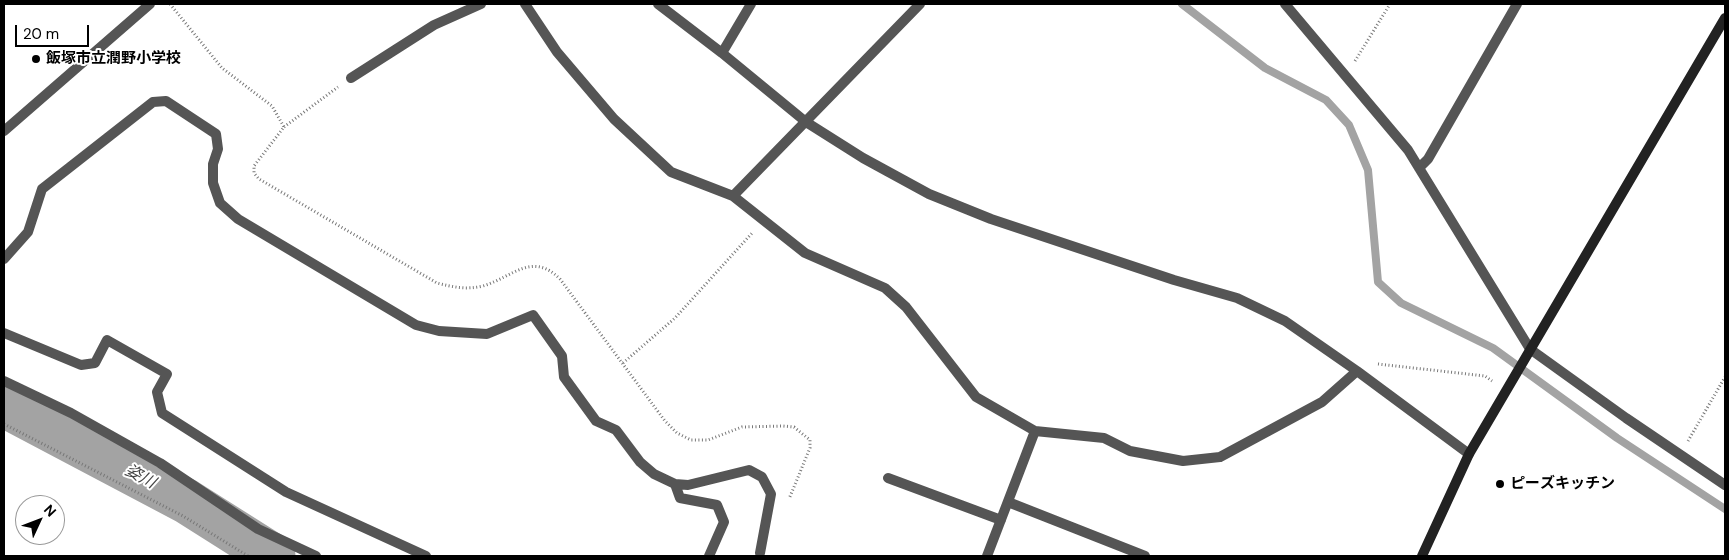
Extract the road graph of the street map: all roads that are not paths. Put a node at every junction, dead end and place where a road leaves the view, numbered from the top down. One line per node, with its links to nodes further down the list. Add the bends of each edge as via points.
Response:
1 (150, 4): 13 (street)
2 (481, 4): 11 (street, via 434,25)
3 (526, 4): 15 (street, via 557,52 614,119 671,172)
4 (658, 4): 10 (street)
5 (751, 4): 10 (street)
6 (920, 4): 12 (street)
7 (1285, 4): 14 (street, via 1408,150)
8 (1518, 4): 14 (street, via 1428,160)
9 (1725, 18): 18 (street)
10 (722, 54): 12 (street)
11 (351, 78)
12 (806, 122): 15 (street); 19 (street, via 912,185 982,216 1238,298 1285,321)
13 (4, 131)
14 (1419, 168): 18 (street)
15 (733, 196): 21 (street, via 805,253 885,288 906,307 976,398)
16 (4, 259): 24 (street, via 28,232 42,189 154,102 166,102 216,134 218,149 213,164 213,184 220,203 238,219 416,325 439,332 487,334 533,315 562,356 564,377 596,421 616,430 640,462 654,474)
17 (4, 333): 30 (street, via 81,365 95,363 108,340 167,374 157,392 162,413 286,492)
18 (1530, 348): 22 (street); 25 (street)
19 (1357, 371): 21 (street, via 1322,402 1220,457 1183,461 1130,451 1104,438); 22 (street)
20 (4, 381): 29 (street, via 71,413 160,463 258,530)
21 (1035, 431): 26 (street)
22 (1469, 454): 34 (street)
23 (888, 478): 27 (street)
24 (675, 484): 28 (street, via 688,485 749,470 762,477 771,494); 31 (street, via 680,498 717,505 724,522)
25 (1725, 485)
26 (1008, 502): 27 (street); 33 (street)
27 (1001, 520): 32 (street)
28 (760, 553)
29 (316, 556)
30 (426, 556)
31 (709, 556)
32 (987, 556)
33 (1145, 556)
34 (1422, 556)

